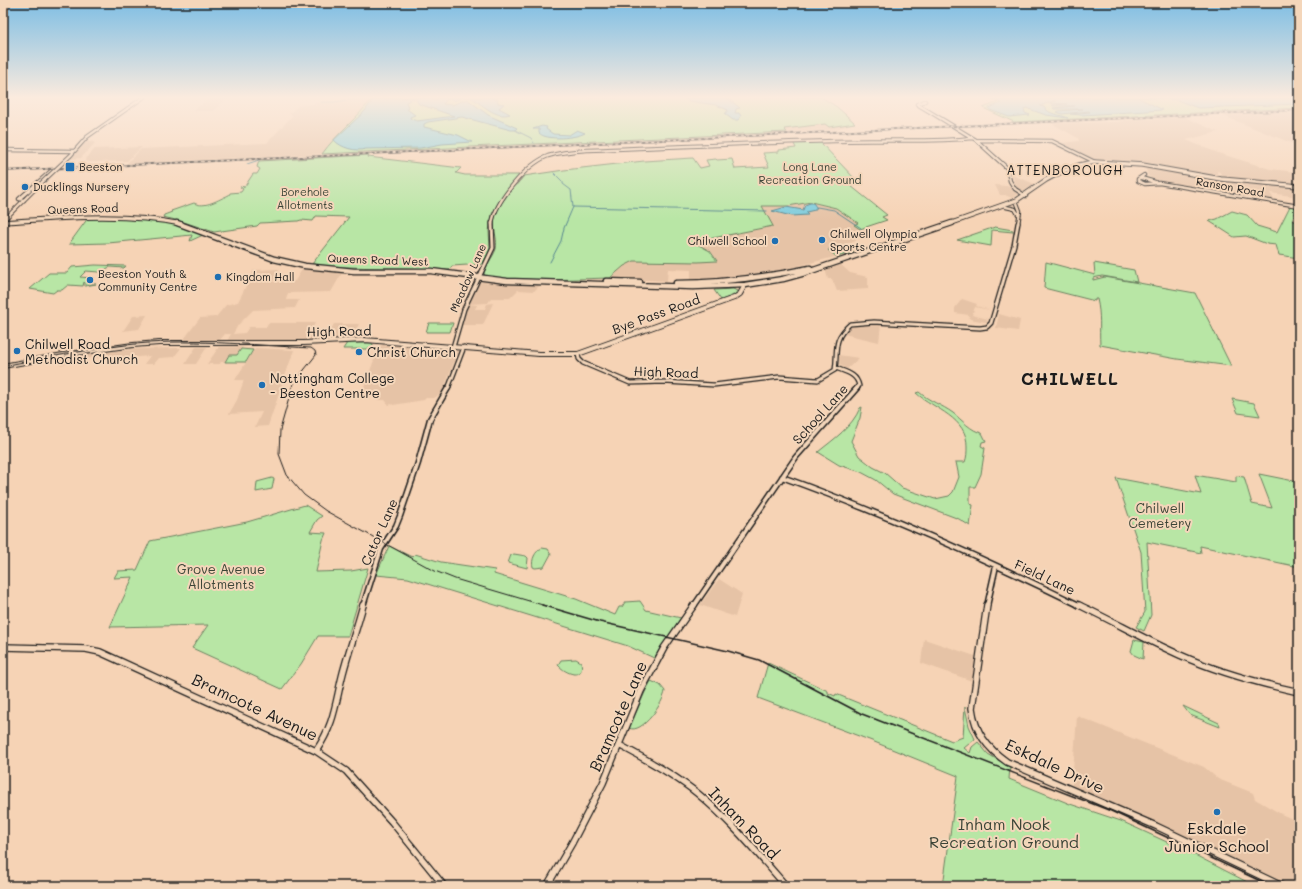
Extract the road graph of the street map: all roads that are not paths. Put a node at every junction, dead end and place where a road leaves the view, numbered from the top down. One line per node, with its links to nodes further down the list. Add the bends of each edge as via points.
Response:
1 (86, 138): 4 (street)
2 (974, 139): 5 (street, via 1052,141); 12 (street, via 1008,170 1017,192); 22 (street, Meadow Lane, via 769,142 556,154 539,162 509,191 496,210 492,223 493,248)
3 (3, 150): 4 (street)
4 (74, 151): 13 (street, bridge)
5 (1095, 162): 6 (main road); 12 (main road, via 1079,165 1046,180)
6 (1142, 165): 8 (street); 11 (main road, via 1221,179)
7 (51, 171): 13 (street, via 19,199)
8 (1144, 175): 9 (street); 10 (street)
9 (1141, 178): 10 (street, Ranson Road); 10 (street, Ranson Road, via 1137,180 1145,184)
10 (1150, 181): 15 (street, Ranson Road)
11 (1299, 185)
12 (1025, 196): 14 (main road)
13 (24, 200): 20 (street)
14 (1015, 203): 16 (main road); 17 (main road); 18 (street)
15 (1299, 206)
16 (1006, 207): 17 (main road); 18 (street, via 1015,209)
17 (982, 213): 21 (main road)
18 (1018, 214): 31 (street, via 1012,253 991,323 987,327 871,322 850,324 840,335)
19 (140, 217): 20 (main road, Queens Road, via 100,216); 22 (main road, Queens Road West, via 183,224 274,259 305,266 354,271 431,271)
20 (4, 222)
21 (832, 263): 23 (main road, Queens Road West, via 734,281); 24 (main road, via 783,279)
22 (478, 277): 23 (main road, Queens Road West); 27 (street, Meadow Lane, via 461,316)
23 (550, 282): 25 (main road, Queens Road West)
24 (745, 285): 25 (main road); 26 (main road)
25 (732, 286): 26 (main road)
26 (740, 293): 29 (main road, Bye Pass Road, via 734,298)
27 (453, 347): 28 (main road, High Road); 30 (main road, High Road, via 360,340 267,344 258,347 238,344 163,344 54,356)
28 (464, 347): 29 (main road, High Road, via 539,354); 38 (street, Cator Lane, via 446,394 432,412 418,464 396,526 379,552 343,673 332,723)
29 (578, 354): 31 (street, High Road, via 584,363 630,383 714,385 783,377 815,380 827,376)
30 (3, 366)
31 (836, 368): 32 (street, School Lane, via 858,379 860,386 803,448)
32 (782, 477): 33 (street, School Lane); 34 (street, Field Lane, via 889,518)
33 (778, 484): 37 (street, Bramcote Lane, via 662,652 641,691)
34 (996, 566): 36 (street, Field Lane, via 1189,659 1230,674); 42 (street, Eskdale Drive, via 990,588 972,708 974,724 987,746 1007,762 1156,826)
35 (3, 647): 38 (street, Bramcote Avenue, via 82,648 100,652)
36 (1299, 692)
37 (619, 745): 40 (street, Bramcote Lane, via 587,816); 41 (street, Inham Road, via 670,775 707,802)
38 (316, 751): 39 (street, Bramcote Avenue, via 346,771)
39 (444, 886)
40 (547, 886)
41 (786, 886)
42 (1282, 886)

